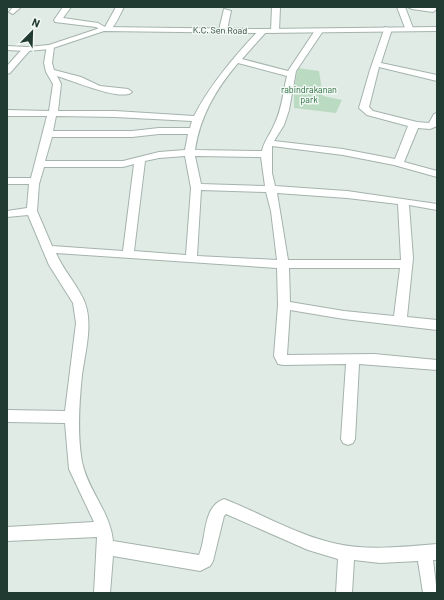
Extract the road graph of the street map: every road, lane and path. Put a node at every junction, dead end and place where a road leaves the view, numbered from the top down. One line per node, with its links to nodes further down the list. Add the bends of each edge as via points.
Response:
1 (67, 7): 9 (street, via 58,20 98,25)
2 (120, 7): 9 (street)
3 (276, 7): 14 (street)
4 (401, 7): 8 (street)
5 (412, 7): 6 (street, via 433,10)
6 (434, 7)
7 (226, 11): 12 (street)
8 (409, 28): 10 (street, K.C. Sen Road); 11 (street, K.C. Sen Road)
9 (106, 29): 12 (street, K.C. Sen Road); 16 (street, K.C. Sen Road)
10 (388, 29): 15 (street, K.C. Sen Road); 20 (street)
11 (437, 29)
12 (223, 30): 13 (street, K.C. Sen Road)
13 (263, 31): 14 (street, K.C. Sen Road); 19 (street)
14 (275, 31): 15 (street, K.C. Sen Road)
15 (319, 31): 23 (street)
16 (50, 47): 18 (street, K.C. Sen Road); 22 (street)
17 (7, 48): 18 (street, K.C. Sen Road)
18 (27, 49): 21 (street)
19 (236, 60): 23 (street); 29 (street, via 215,87)
20 (376, 64): 24 (street); 30 (street, via 364,105 366,111)
21 (7, 71)
22 (50, 72): 25 (street, via 103,89); 27 (street, via 58,88)
23 (291, 74): 33 (street, via 284,110)
24 (437, 78)
25 (128, 92)
26 (7, 113): 27 (street)
27 (53, 114): 29 (street, via 115,114); 32 (street)
28 (437, 116): 30 (street, via 434,124 430,126)
29 (198, 119): 31 (street)
30 (414, 125): 36 (street)
31 (193, 131): 32 (street); 34 (street)
32 (48, 134): 37 (street)
33 (267, 148): 34 (street); 36 (street, via 350,153); 42 (street, via 267,173)
34 (190, 154): 35 (street, via 164,154); 41 (street)
35 (140, 159): 37 (street, via 123,164); 48 (street)
36 (398, 163): 38 (street, via 401,166)
37 (40, 164): 40 (street)
38 (437, 174)
39 (7, 181): 40 (street)
40 (35, 181): 45 (street)
41 (196, 187): 42 (street); 49 (street)
42 (271, 188): 43 (street); 50 (street)
43 (403, 201): 44 (street); 51 (street)
44 (437, 207)
45 (32, 211): 46 (street); 47 (street)
46 (7, 214)
47 (48, 249): 48 (street); 58 (street, via 79,303 81,312 82,323)
48 (128, 254): 49 (street)
49 (191, 258): 50 (street)
50 (283, 264): 51 (street); 52 (street)
51 (406, 264): 53 (street)
52 (284, 305): 53 (street); 55 (street, via 281,358)
53 (400, 321): 54 (street)
54 (437, 325)
55 (353, 359): 56 (street); 59 (street)
56 (437, 365)
57 (7, 416): 58 (street)
58 (71, 417): 60 (street, via 78,474 100,516)
59 (348, 439)
60 (103, 529): 61 (street); 62 (street, via 106,537)
61 (7, 534)
62 (105, 547): 63 (street, via 200,563 207,556 217,513 224,506 314,545); 65 (street)
63 (346, 552): 64 (street); 66 (street)
64 (430, 552): 67 (street, via 425,558)
65 (102, 593)
66 (344, 593)
67 (430, 593)

